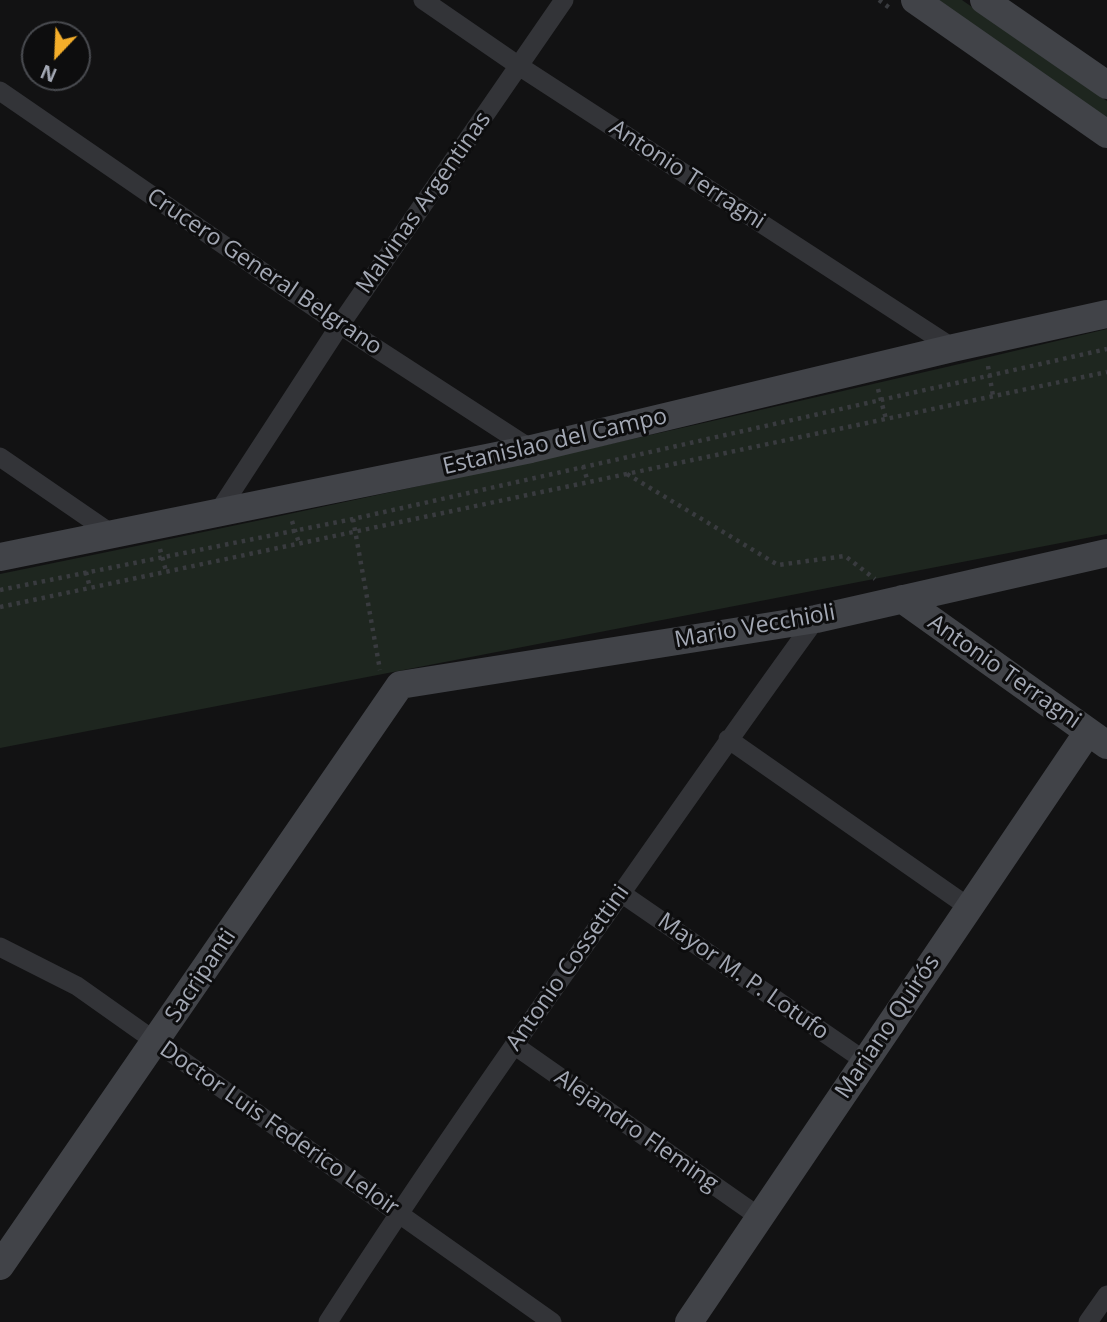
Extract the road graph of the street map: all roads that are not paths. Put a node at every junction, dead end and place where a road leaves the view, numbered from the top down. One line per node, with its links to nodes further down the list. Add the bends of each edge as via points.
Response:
1 (423, 0): 5 (street, Antonio Terragni)
2 (564, 0): 5 (street, Malvinas Argentinas)
3 (915, 0): 8 (street)
4 (984, 0): 6 (street)
5 (519, 66): 10 (street, Malvinas Argentinas); 11 (street, Antonio Terragni)
6 (1107, 85)
7 (0, 91): 10 (street, Crucero General Belgrano)
8 (1107, 134)
9 (1107, 314): 11 (street, Estanislao del Campo)
10 (340, 325): 12 (street, Crucero General Belgrano); 14 (street, Malvinas Argentinas)
11 (953, 348): 12 (street, Estanislao del Campo)
12 (531, 449): 14 (street, Estanislao del Campo)
13 (0, 457): 15 (street)
14 (217, 514): 15 (street, Estanislao del Campo)
15 (112, 534): 17 (street, Estanislao del Campo)
16 (1107, 553): 18 (street, Mario Vecchioli)
17 (0, 557)
18 (902, 600): 19 (street, Mario Vecchioli); 22 (street, Antonio Terragni)
19 (816, 619): 20 (street, Mario Vecchioli); 21 (street, Antonio Cossettini)
20 (391, 682): 26 (street, Sacripanti)
21 (728, 739): 23 (street, Antonio Cossettini); 24 (street)
22 (1098, 739): 24 (street, Mariano Quirós)
23 (621, 893): 27 (street, Antonio Cossettini); 28 (street, Mayor M. P. Lotufo)
24 (970, 908): 28 (street, Mariano Quirós)
25 (0, 947): 26 (street, Doctor Luis Federico Leloir, via 77,986)
26 (155, 1042): 29 (street, Doctor Luis Federico Leloir); 31 (street, Sacripanti)
27 (514, 1045): 29 (street, Antonio Cossettini); 30 (street, Alejandro Fleming)
28 (865, 1061): 30 (street, Mariano Quirós)
29 (398, 1212): 33 (street, Antonio Cossettini); 34 (street, Doctor Luis Federico Leloir)
30 (758, 1216): 35 (street, Mariano Quirós)
31 (0, 1266)
32 (1107, 1295): 36 (street)
33 (328, 1322)
34 (552, 1322)
35 (689, 1322)
36 (1088, 1322)

